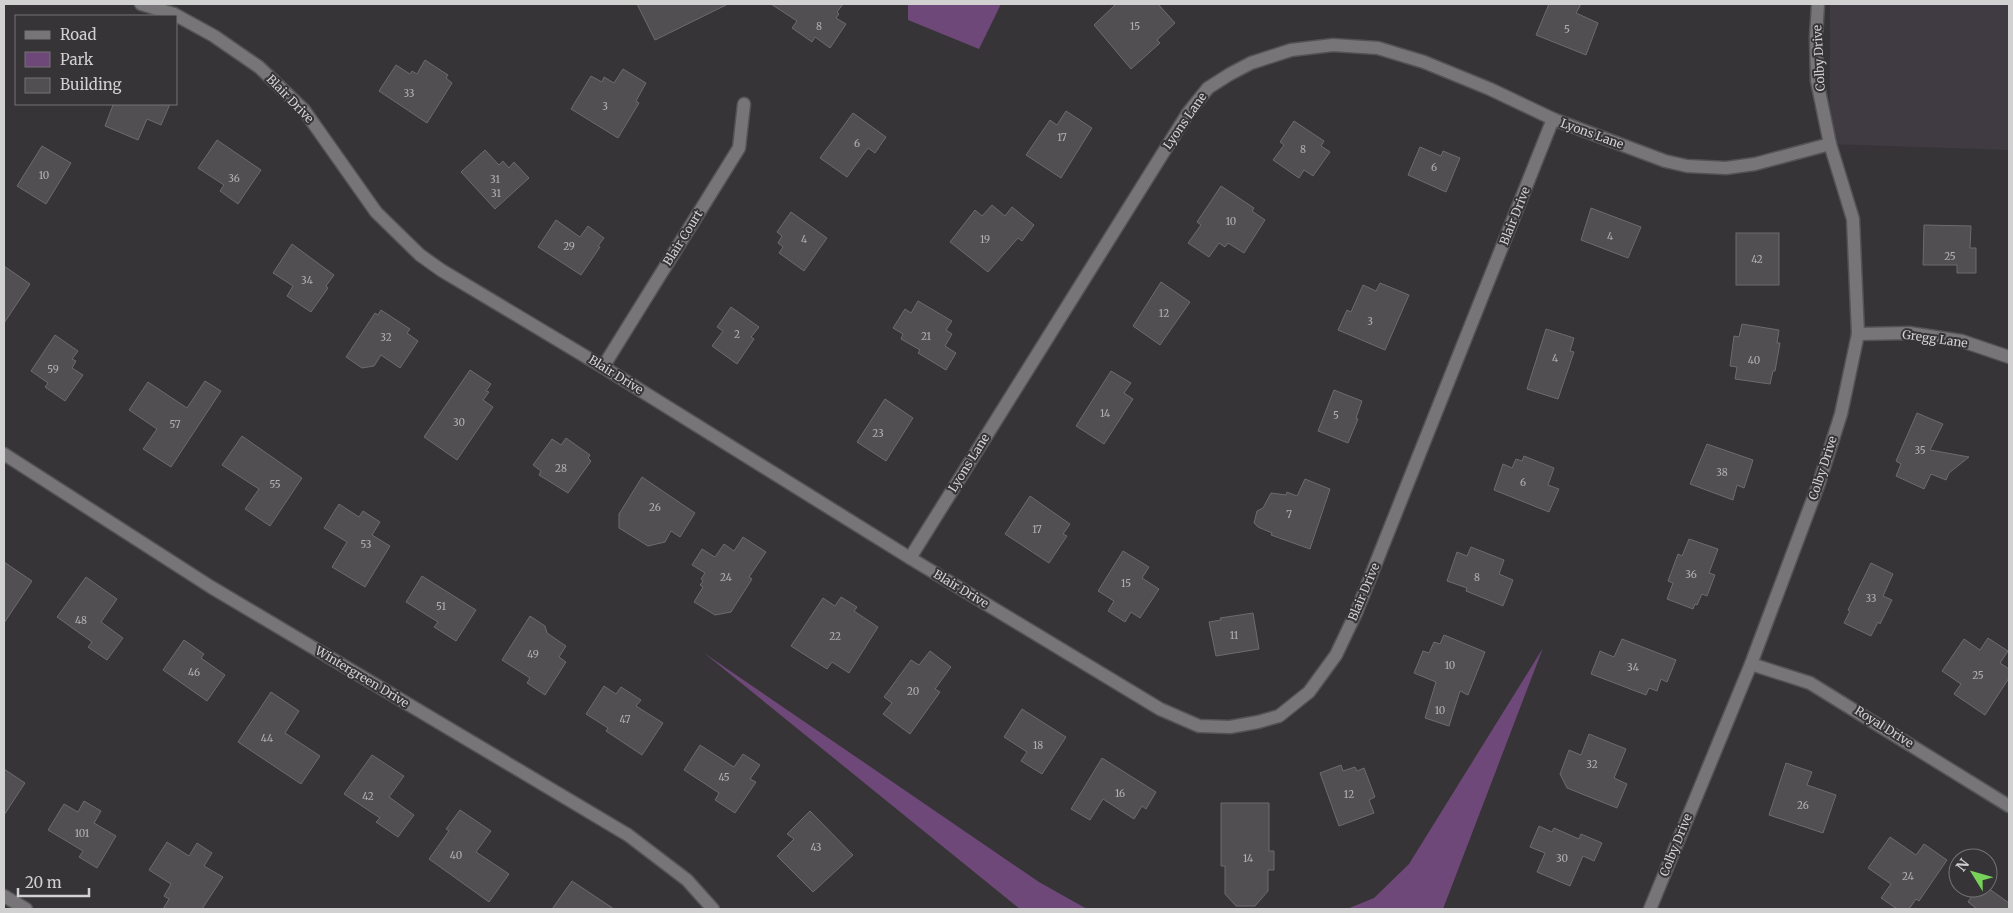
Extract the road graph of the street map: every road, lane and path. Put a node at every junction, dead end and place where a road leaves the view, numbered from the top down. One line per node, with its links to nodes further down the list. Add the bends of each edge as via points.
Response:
1 (141, 4): 3 (street, Blair Drive)
2 (1818, 4): 7 (street, Colby Drive, via 1817,81)
3 (176, 15)
4 (178, 16): 10 (street, Blair Drive, via 259,67 304,110 376,212 420,254 441,270)
5 (744, 104): 10 (street, Blair Court, via 739,148)
6 (1553, 119): 7 (street, Lyons Lane, via 1666,161 1706,168 1755,164); 12 (street, Lyons Lane, via 1424,62 1378,48 1333,45 1290,50 1251,63 1208,88 1156,161); 12 (street, Blair Drive, via 1356,613 1336,655 1309,692 1279,716 1230,727 1199,726 1160,709)
7 (1830, 144): 8 (street, Colby Drive, via 1853,219)
8 (1858, 334): 9 (street, Gregg Lane, via 1909,333 1953,340); 13 (street, Colby Drive, via 1841,414 1819,483)
9 (2009, 357)
10 (603, 367): 12 (street, Blair Drive)
11 (4, 454): 17 (street, Wintergreen Drive, via 211,587 628,835 687,880)
12 (910, 558)
13 (1751, 664): 14 (street, Royal Drive, via 1810,683); 18 (street, Colby Drive)
14 (2009, 806)
15 (9, 902): 16 (street)
16 (26, 909)
17 (713, 909)
18 (1650, 909)

